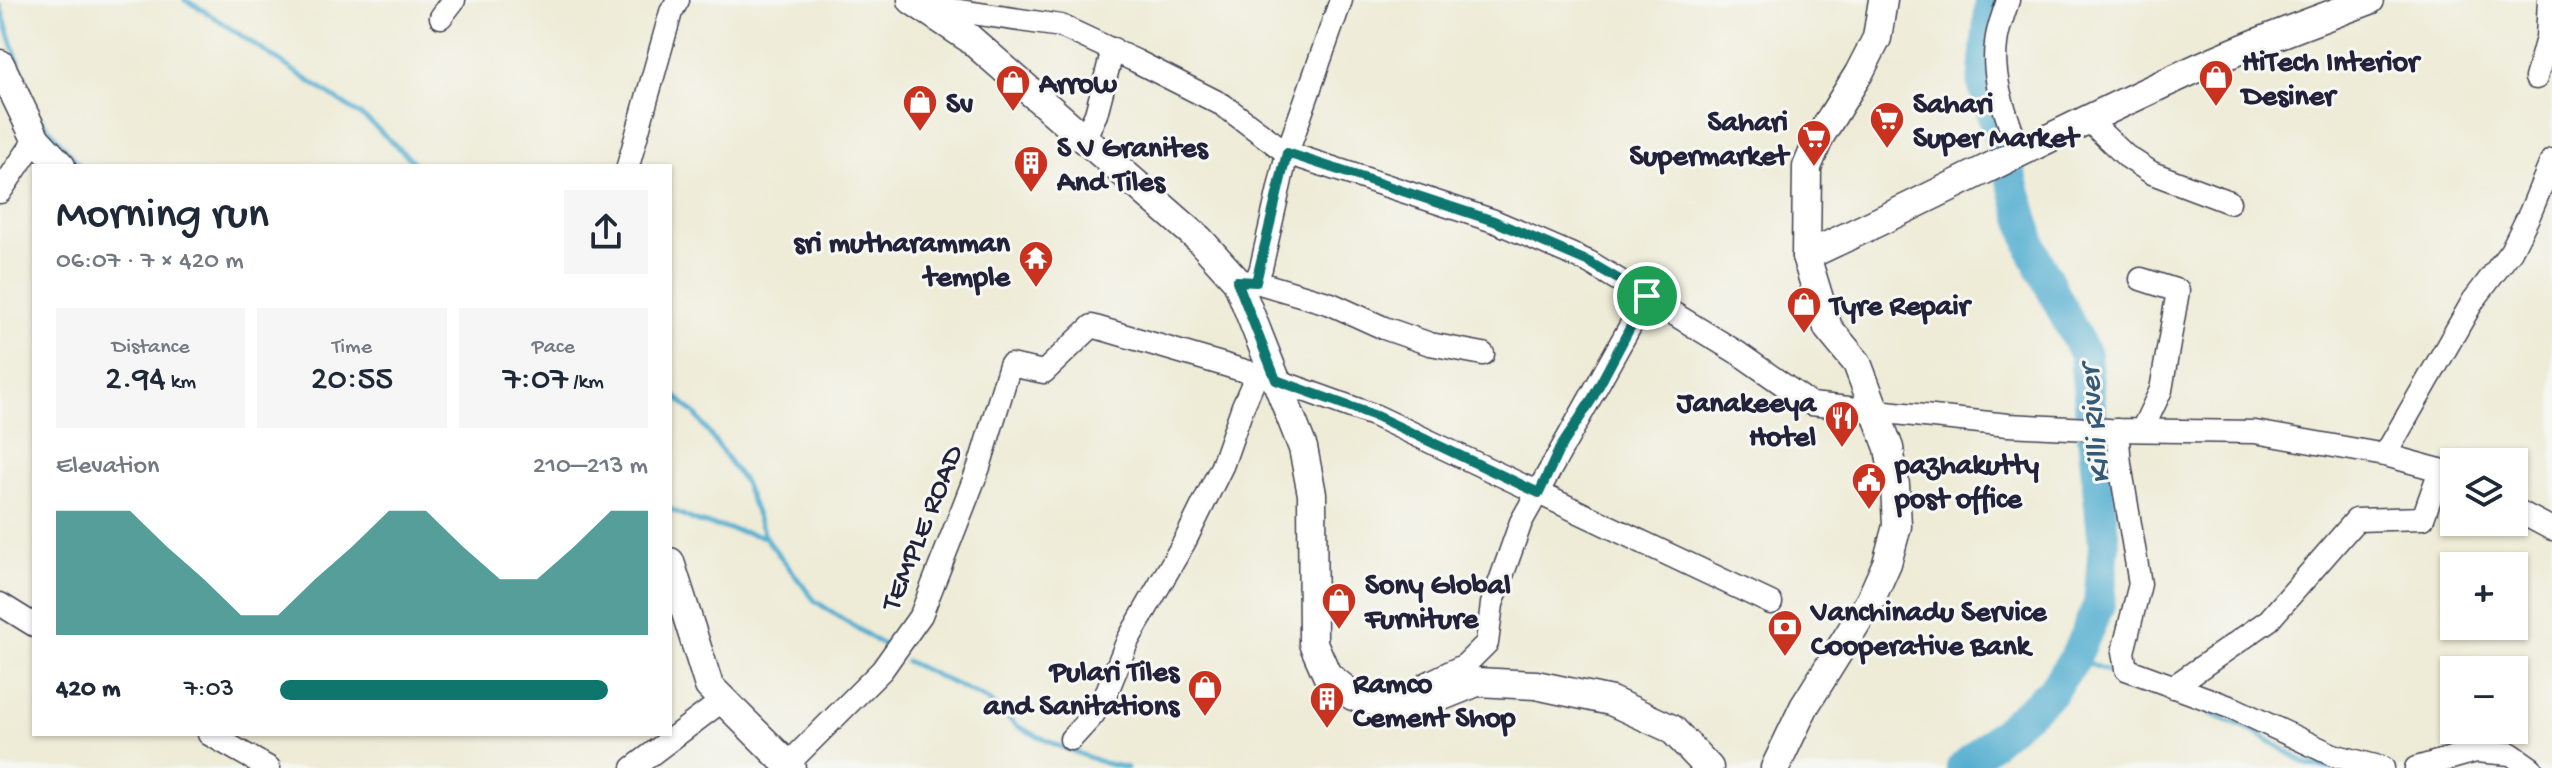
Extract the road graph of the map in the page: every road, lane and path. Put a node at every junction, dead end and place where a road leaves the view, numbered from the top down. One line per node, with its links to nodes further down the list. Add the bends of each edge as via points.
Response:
1 (678, 0): 18 (street)
2 (1341, 0): 15 (street)
3 (1883, 0): 21 (main road, via 1877,38 1807,167)
4 (2008, 0): 14 (street, via 1996,60 1999,91)
5 (2370, 0): 11 (main road, via 2213,61)
6 (2549, 0): 10 (street, via 2547,38)
7 (916, 3): 8 (street, via 1061,26); 13 (main road, via 969,38)
8 (1113, 49): 13 (street); 15 (street, via 1223,105)
9 (0, 64): 12 (main road)
10 (2536, 78)
11 (2088, 120): 14 (main road); 20 (street, via 2152,173)
12 (36, 139): 17 (main road); 19 (street)
13 (1084, 139): 23 (main road)
14 (2019, 151): 21 (main road)
15 (1287, 153): 23 (street); 24 (street, via 1494,221 1589,262)
16 (2552, 160): 30 (street, via 2511,251 2473,301)
17 (59, 164)
18 (629, 164)
19 (0, 192)
20 (2229, 202)
21 (1806, 256): 27 (main road, via 1828,328 1857,363)
22 (2141, 279): 29 (street, via 2178,291 2161,390)
23 (1246, 282): 25 (street, via 1331,304 1430,344); 26 (main road)
24 (1647, 296): 27 (street, via 1811,404); 33 (street)
25 (1483, 354)
26 (1267, 377): 33 (street, via 1376,416); 42 (main road, via 1303,448 1312,494 1313,643 1327,675 1353,696 1393,707); 44 (street, via 1243,406 1222,466 1128,640 1106,694); 45 (street, TEMPLE ROAD, via 1092,326 1044,372 1010,365 979,467 921,615 882,670)
27 (1875, 409): 28 (street, via 2008,425); 49 (main road, via 1895,485 1897,526 1891,551 1870,601 1804,707)
28 (2114, 430): 29 (street); 40 (street, via 2140,584 2123,652 2126,669)
29 (2142, 430): 30 (street, via 2255,432)
30 (2385, 455): 31 (street)
31 (2440, 472)
32 (2440, 487): 40 (street, via 2423,518 2356,520 2269,620)
33 (1539, 493): 37 (street); 42 (street, via 1507,556 1487,643 1465,665 1426,684)
34 (2528, 516): 35 (street)
35 (2552, 529)
36 (672, 568): 41 (main road, via 709,686)
37 (1771, 603)
38 (0, 604): 39 (street)
39 (32, 624)
40 (2173, 687): 50 (street, via 2235,709 2333,755)
41 (723, 700): 45 (main road); 47 (street)
42 (1414, 703): 48 (main road, via 1477,682 1536,685 1611,701 1672,729)
43 (213, 736): 46 (street)
44 (1071, 739)
45 (790, 766)
46 (269, 768)
47 (633, 768)
48 (1709, 768)
49 (1775, 768)
50 (2383, 768)
51 (2416, 768): 52 (street, via 2476,751 2511,754)
52 (2531, 768)

